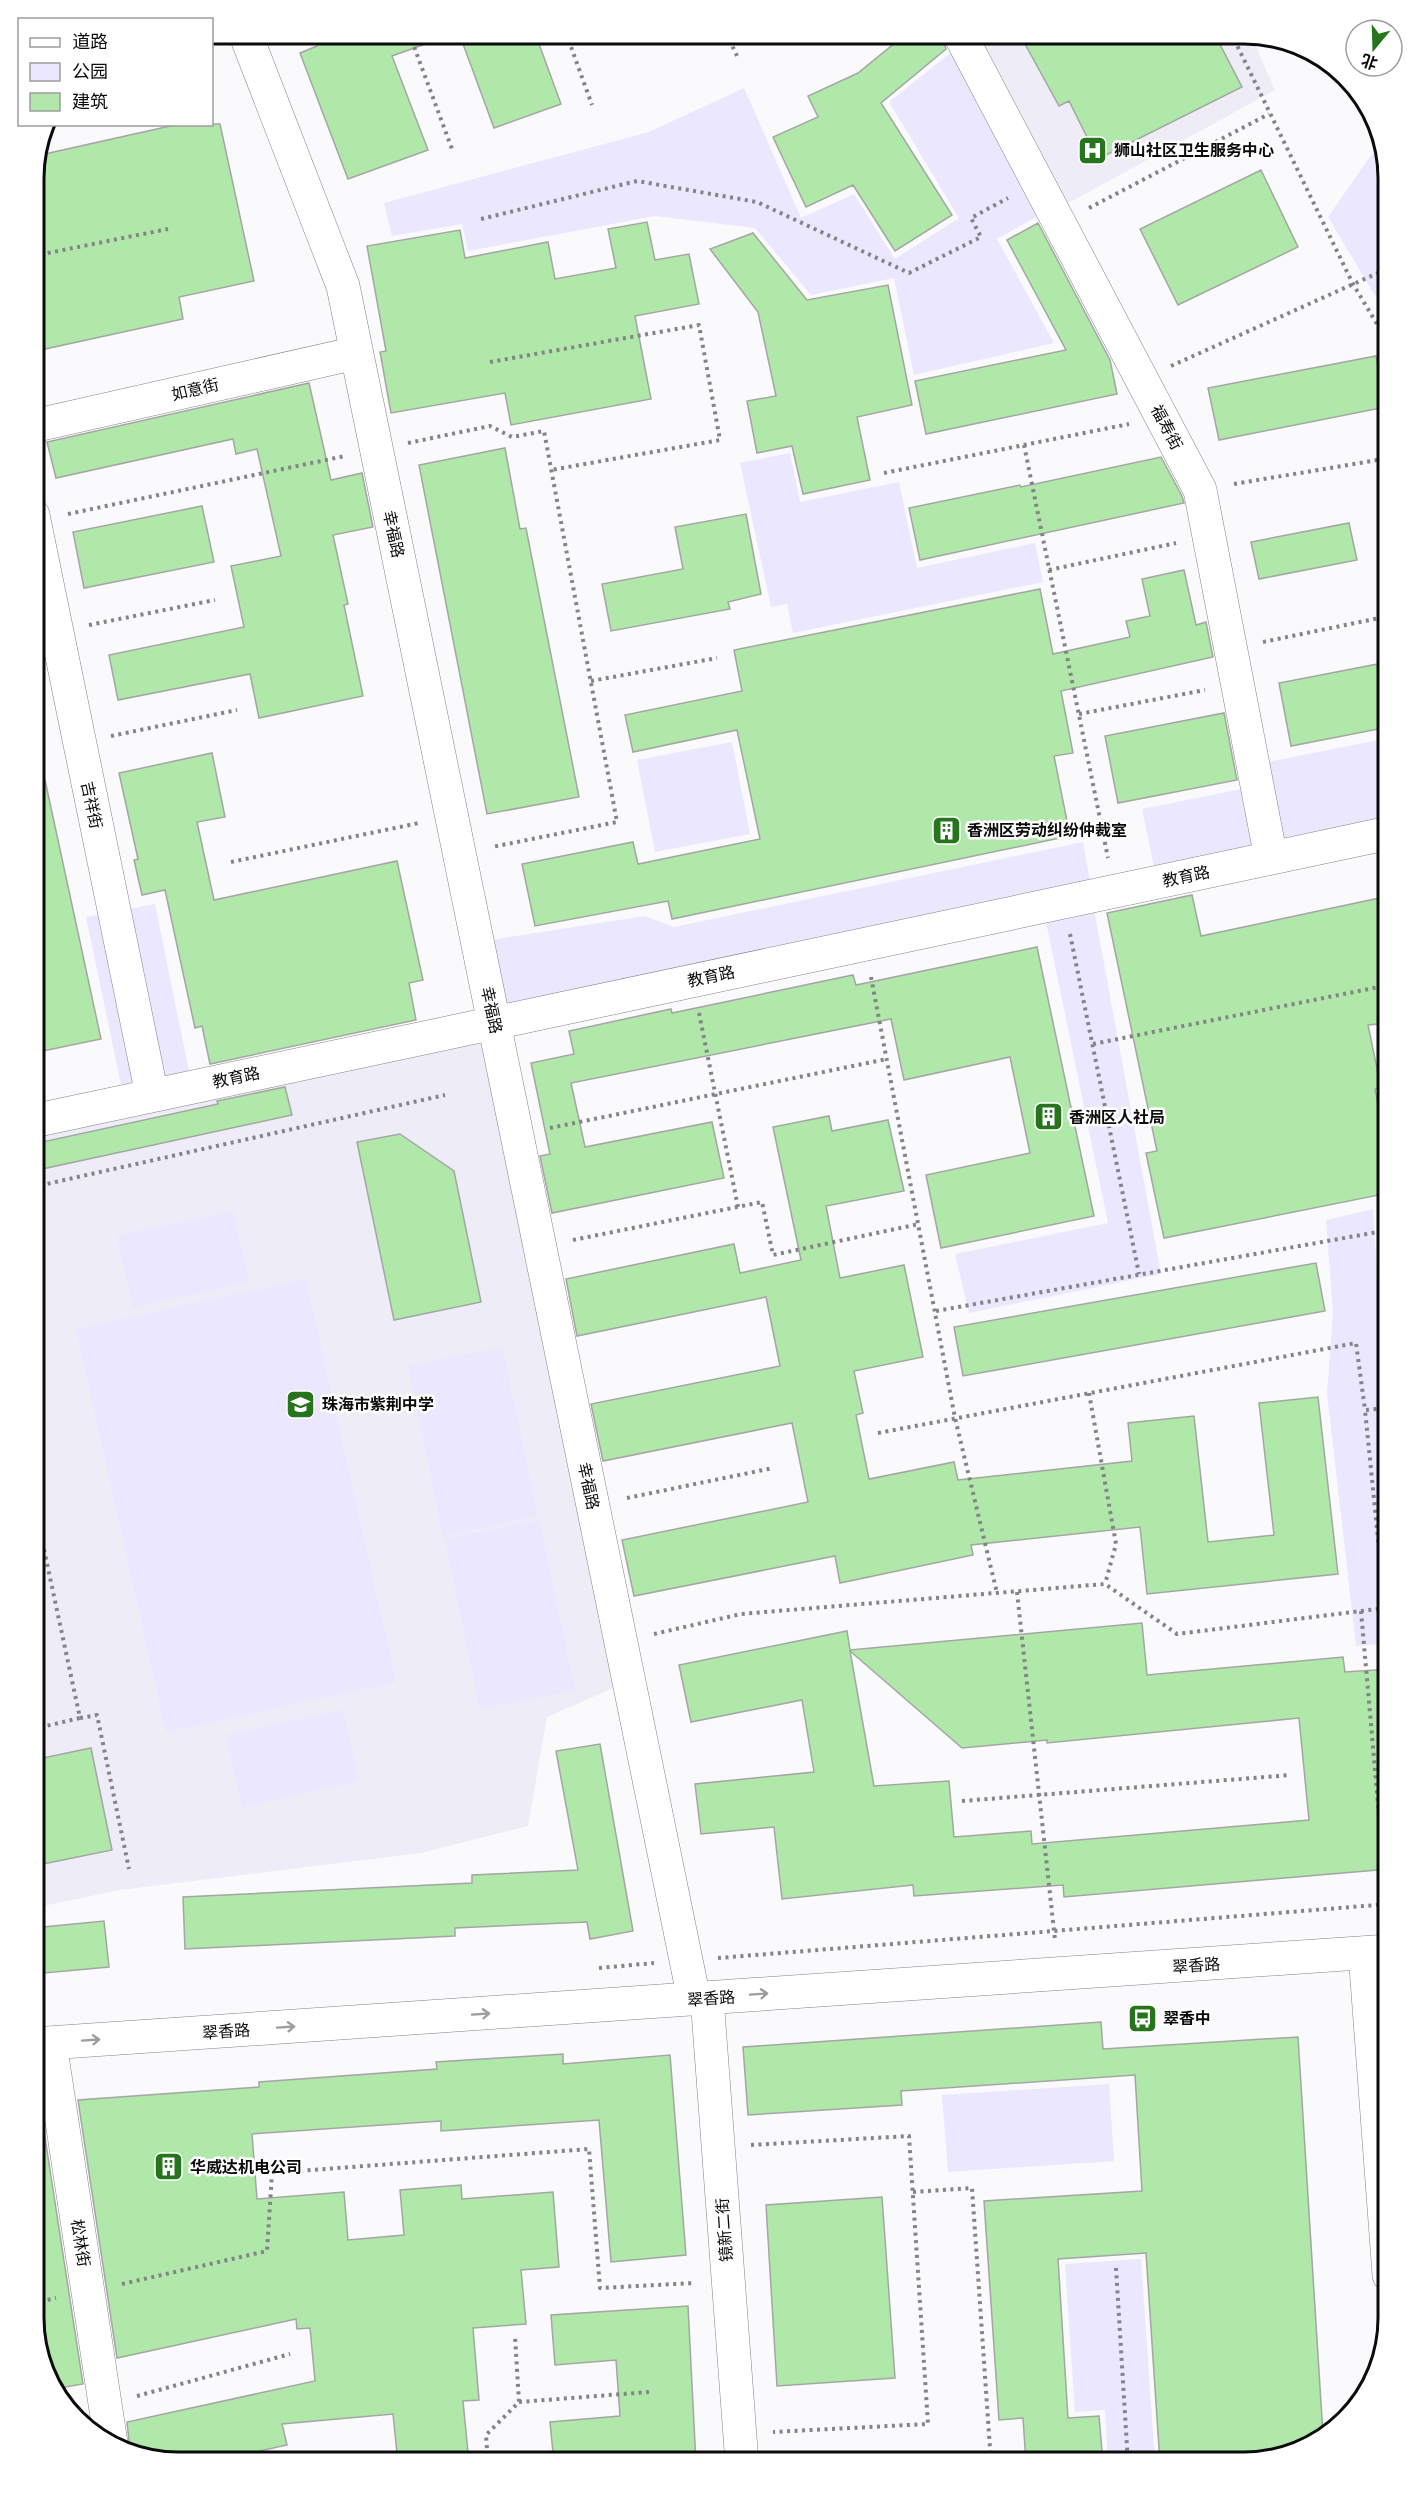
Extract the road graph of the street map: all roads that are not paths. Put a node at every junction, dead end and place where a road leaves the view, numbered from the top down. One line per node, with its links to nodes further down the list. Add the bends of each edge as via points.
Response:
1 (249, 44): 3 (street, 幸福路, via 343,286)
2 (965, 44): 7 (street, 福寿街, via 1200,490)
3 (356, 352): 4 (street, 如意街); 8 (street, 幸福路)
4 (44, 423)
5 (44, 567): 9 (street, 吉祥街)
6 (1378, 835): 7 (street, 教育路)
7 (1271, 858): 8 (street, 教育路)
8 (494, 1021): 9 (street, 教育路); 13 (street, 幸福路, via 621,1641)
9 (152, 1095): 10 (street, 教育路)
10 (44, 1119)
11 (1377, 1952): 12 (street); 13 (street, 翠香路, one-way to 11)
12 (1378, 1979)
13 (700, 1999): 14 (street, 翠香路, one-way to 13); 17 (street, 镜新二街, via 718,2147)
14 (44, 2043)
15 (44, 2054): 16 (street, 松林街)
16 (110, 2434)
17 (741, 2448)

